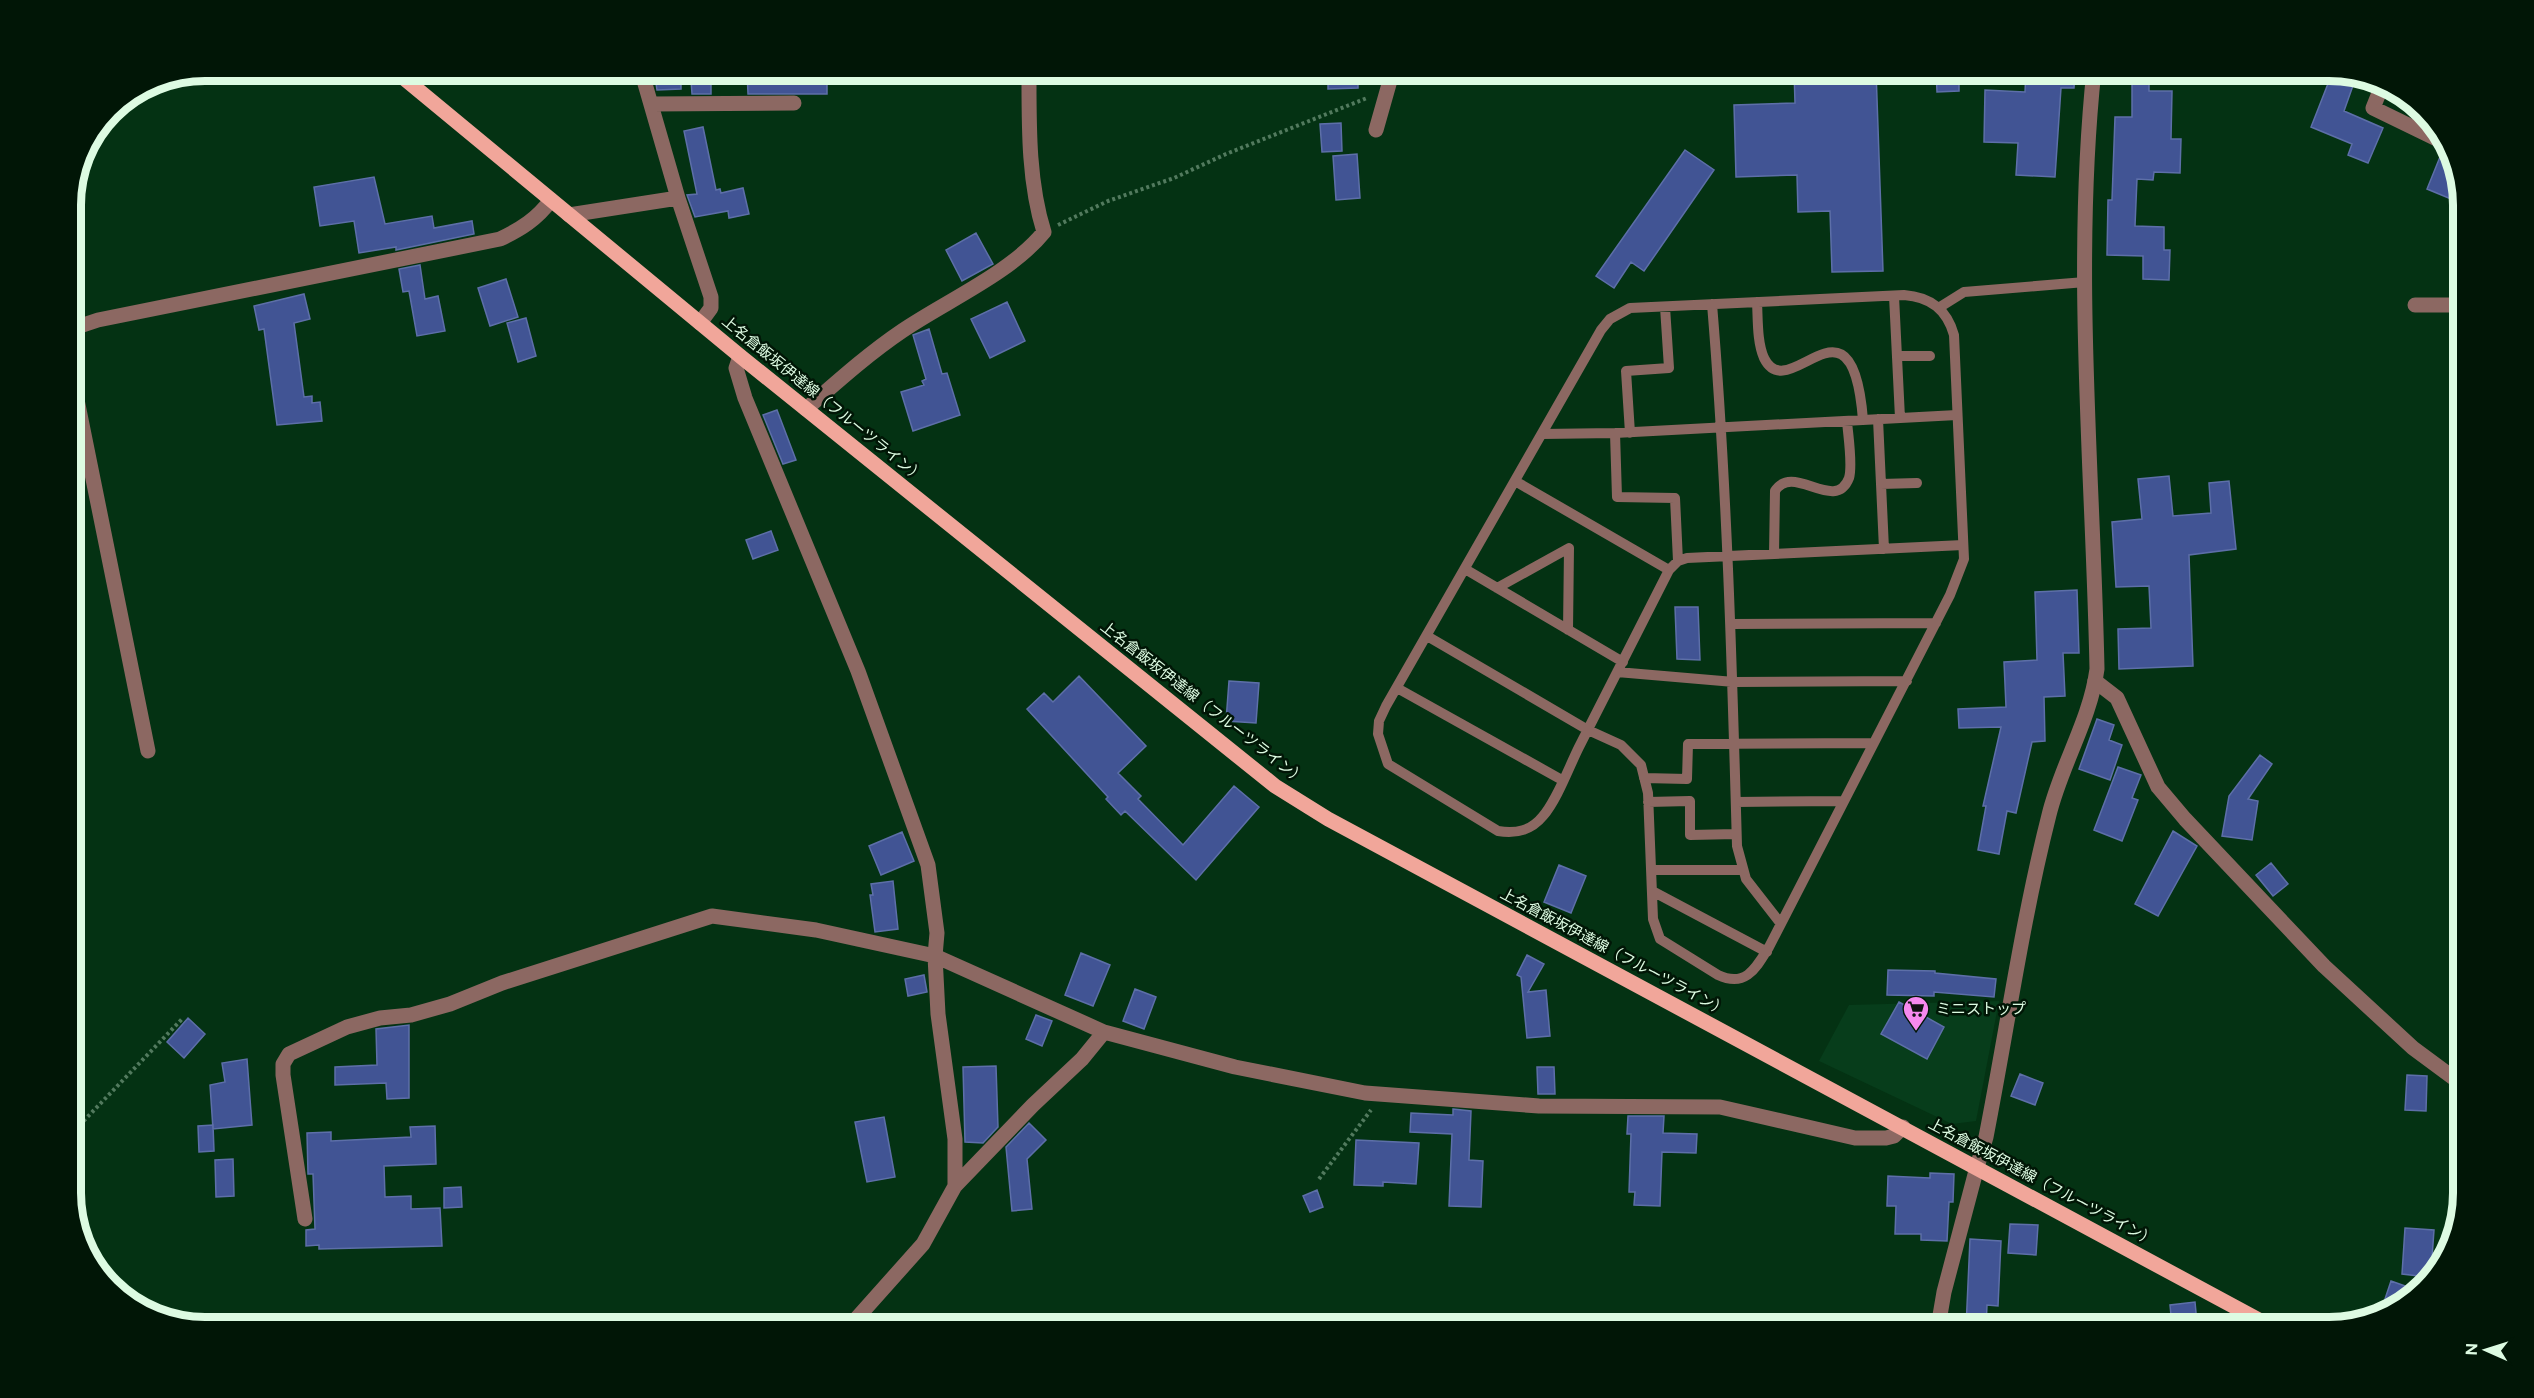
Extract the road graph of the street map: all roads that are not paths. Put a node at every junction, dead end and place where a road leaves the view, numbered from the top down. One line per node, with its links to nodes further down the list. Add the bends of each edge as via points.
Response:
1 (407, 81): 12 (main road, 上名倉飯坂伊達線（フルーツライン）)
2 (645, 81): 8 (street)
3 (1030, 81): 27 (street, via 1034,178 1044,232 1035,243 971,289 881,346)
4 (1390, 81): 9 (street)
5 (2093, 81): 14 (street)
6 (2379, 92): 10 (street, via 2373,108)
7 (794, 103): 8 (street)
8 (652, 104): 11 (street)
9 (1376, 130)
10 (2433, 137)
11 (678, 198): 13 (street); 22 (street, via 711,297 711,308)
12 (551, 200): 13 (main road, 上名倉飯坂伊達線（フルーツライン）); 23 (street, via 527,225 500,239)
13 (569, 215): 22 (main road, 上名倉飯坂伊達線（フルーツライン）)
14 (2085, 282): 21 (lane, via 1964,292); 55 (street, via 2096,589)
15 (1894, 296): 16 (lane); 21 (lane, via 1917,296); 25 (lane)
16 (1757, 302): 17 (lane); 32 (lane, via 1766,361 1778,369 1789,370 1799,368 1820,353 1842,355 1855,369)
17 (1712, 304): 20 (lane); 34 (lane)
18 (2415, 305): 19 (street)
19 (2453, 305)
20 (1665, 307): 35 (lane, via 1669,368 1626,371); 36 (lane, via 1630,308 1610,319)
21 (1940, 308): 28 (lane, via 1954,335)
22 (700, 323): 24 (main road, 上名倉飯坂伊達線（フルーツライン）)
23 (81, 326)
24 (740, 356): 27 (main road, 上名倉飯坂伊達線（フルーツライン）); 73 (street, via 736,368 745,398 853,660 928,865 937,933)
25 (1897, 356): 26 (lane); 29 (lane)
26 (1930, 356)
27 (806, 409): 76 (main road, 上名倉飯坂伊達線（フルーツライン）, via 1275,786 1328,819)
28 (1957, 415): 29 (lane); 41 (lane)
29 (1900, 418): 31 (lane)
30 (81, 419): 61 (street)
31 (1878, 419): 32 (lane); 40 (lane)
32 (1863, 420): 33 (lane)
33 (1847, 421): 34 (lane); 43 (lane, via 1850,473 1843,485 1823,491 1797,481 1775,491)
34 (1722, 428): 35 (lane); 44 (lane)
35 (1630, 433): 37 (lane)
36 (1542, 434): 37 (lane); 38 (lane)
37 (1615, 434): 45 (lane, via 1617,497 1675,498)
38 (1515, 481): 46 (lane); 47 (lane)
39 (1917, 483): 40 (lane)
40 (1881, 484): 42 (lane)
41 (1963, 545): 42 (lane); 49 (lane, via 1964,559 1958,577)
42 (1884, 549): 43 (lane)
43 (1774, 554): 44 (lane)
44 (1729, 556): 45 (lane); 50 (lane)
45 (1678, 561): 47 (lane)
46 (1465, 569): 48 (lane); 52 (lane)
47 (1669, 570): 53 (lane)
48 (1497, 588): 51 (lane); 51 (lane, via 1569,548)
49 (1936, 622): 50 (lane); 54 (lane)
50 (1731, 624): 56 (lane)
51 (1568, 630): 53 (lane)
52 (1427, 636): 57 (lane); 58 (lane)
53 (1620, 667): 56 (lane); 58 (lane)
54 (1906, 681): 56 (lane); 59 (lane)
55 (2095, 681): 75 (street, via 2117,698 2158,787 2185,819 2331,974 2413,1048); 77 (street, via 2087,716 2054,796 2035,872 1991,1114)
56 (1734, 682): 60 (lane)
57 (1397, 688): 63 (lane); 63 (lane, via 1379,721 1378,734 1388,764 1498,831 1515,833 1534,825 1545,815)
58 (1588, 730): 62 (lane, via 1631,752 1641,765); 63 (lane)
59 (1874, 743): 60 (lane); 65 (lane)
60 (1735, 745): 62 (lane, via 1688,744 1687,779); 66 (lane)
61 (148, 751)
62 (1644, 778): 64 (lane)
63 (1562, 780)
64 (1648, 801): 67 (lane, via 1689,801 1690,835); 68 (lane)
65 (1844, 801): 66 (lane); 71 (lane)
66 (1736, 802): 67 (lane)
67 (1736, 834): 69 (lane)
68 (1652, 870): 69 (lane); 70 (lane)
69 (1742, 870): 71 (lane)
70 (1654, 892): 72 (lane); 72 (lane, via 1653,919 1660,939 1718,975 1728,980 1747,978)
71 (1781, 924): 72 (lane)
72 (1767, 951)
73 (935, 956): 74 (street); 78 (street, via 938,1014 955,1138); 79 (street, via 816,930 712,916 441,1007 411,1016 380,1018 338,1031 289,1054 283,1064)
74 (1104, 1032): 76 (street, via 1235,1068 1383,1095 1588,1108 1720,1107 1864,1138 1894,1136); 78 (street)
75 (2453, 1078)
76 (1903, 1127): 77 (main road, 上名倉飯坂伊達線（フルーツライン）)
77 (1977, 1167): 81 (street); 82 (main road, 上名倉飯坂伊達線（フルーツライン）)
78 (955, 1186): 80 (street, via 923,1244)
79 (305, 1219)
80 (859, 1317)
81 (1940, 1317)
82 (2252, 1317)

